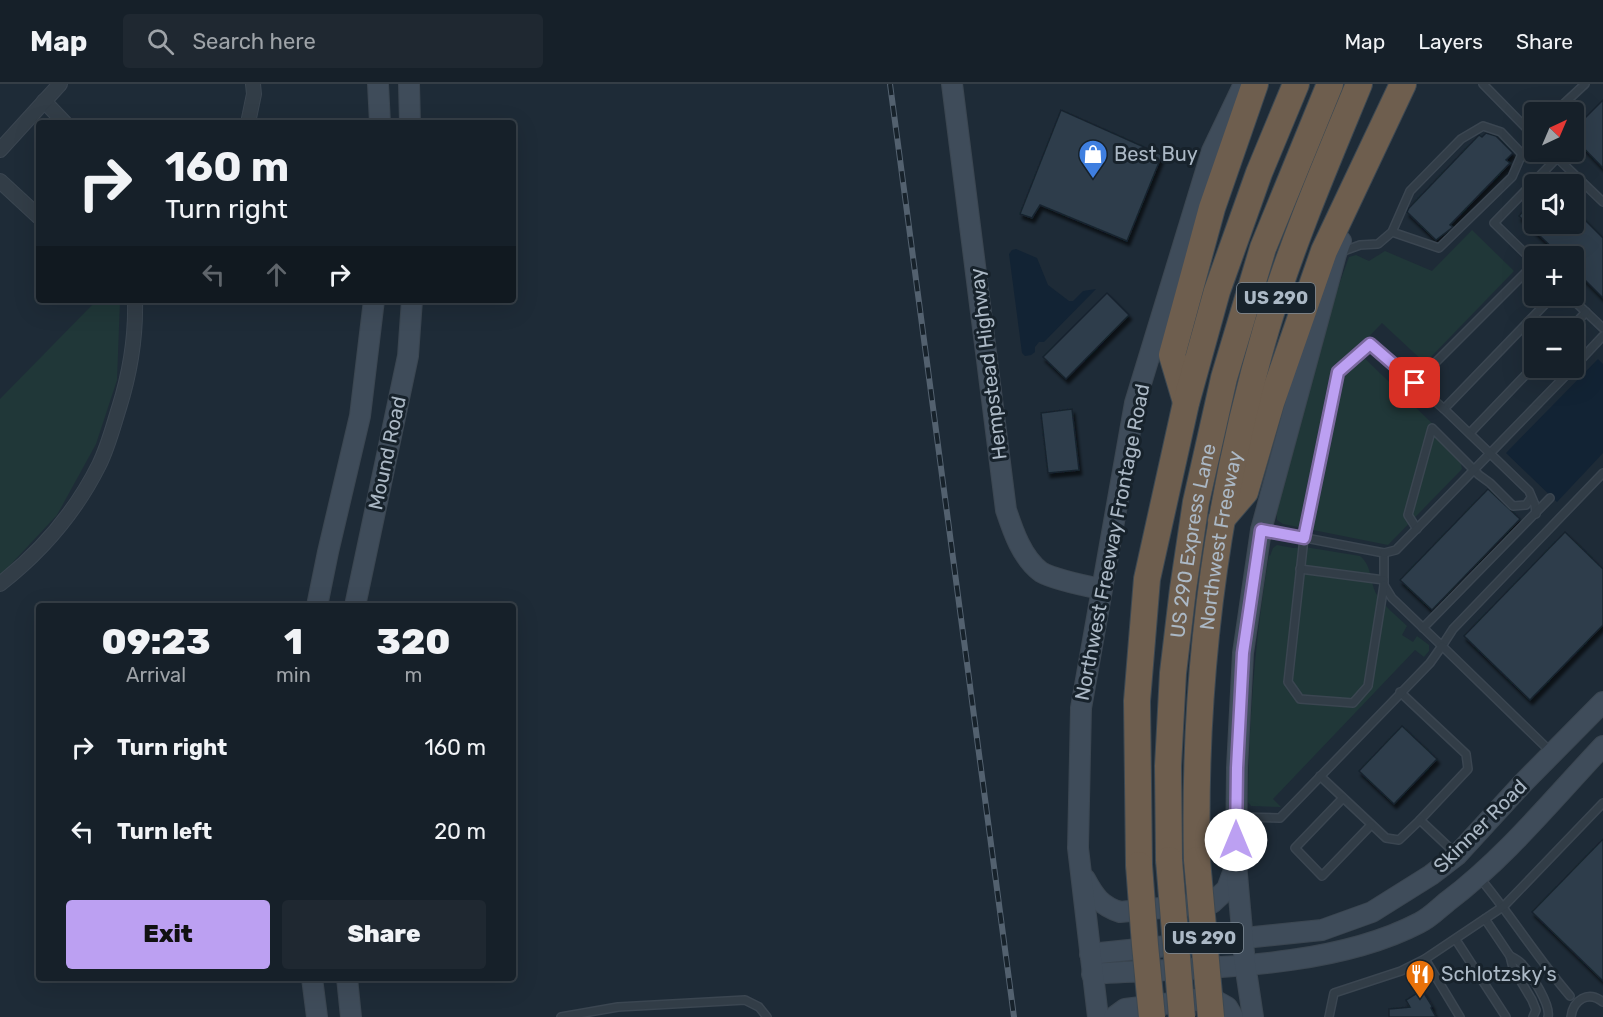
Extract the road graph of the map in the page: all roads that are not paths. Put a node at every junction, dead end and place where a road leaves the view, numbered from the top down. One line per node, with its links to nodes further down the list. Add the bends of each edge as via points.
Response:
1 (60, 84): 14 (street)
2 (253, 84): 17 (street)
3 (378, 84): 18 (street)
4 (409, 84): 19 (street)
5 (952, 84): 61 (street, Hempstead Highway, via 1006,510 1027,556 1042,572)
6 (1244, 84): 61 (street, Northwest Freeway Frontage Road, via 1212,151 1135,403)
7 (1255, 84): 44 (highway, via 1212,208 1172,354)
8 (1296, 84): 44 (highway, US 290, via 1217,291)
9 (1330, 84): 100 (highway, US 290 Express Lane, bridge, via 1263,248 1224,378 1196,502 1173,673 1168,766 1169,860)
10 (1359, 84): 53 (highway, Northwest Freeway / US 290, via 1305,218 1268,326)
11 (1404, 84): 29 (street); 53 (highway, via 1324,251 1271,403 1245,492)
12 (1483, 84): 20 (lane)
13 (1585, 84): 15 (lane)
14 (44, 101): 16 (street); 21 (street)
15 (1566, 102)
16 (62, 120)
17 (249, 120)
18 (380, 120)
19 (410, 120)
20 (1524, 124)
21 (0, 150)
22 (1553, 162): 28 (lane, via 1494,223)
23 (1561, 162): 25 (lane)
24 (0, 181): 26 (street)
25 (1603, 202)
26 (36, 214)
27 (1392, 232): 27 (lane, via 1410,191 1461,139 1483,126 1501,132 1522,154 1512,177 1439,248); 29 (lane, via 1378,244 1360,245)
28 (1524, 253)
29 (1336, 254): 55 (street)
30 (1524, 273): 43 (lane)
31 (135, 303): 60 (street, via 133,354 100,463 79,501 56,530)
32 (374, 303): 62 (street, Mound Road, via 360,416)
33 (412, 303): 63 (street, Mound Road, via 408,356)
34 (1543, 306): 45 (lane)
35 (1580, 306): 36 (lane)
36 (1586, 312): 37 (lane); 38 (lane)
37 (1580, 318)
38 (1603, 328)
39 (1603, 336): 40 (lane)
40 (1584, 356)
41 (1524, 376): 46 (lane)
42 (1562, 378): 47 (lane)
43 (1415, 383): 45 (lane); 56 (lane, via 1370,344 1338,372)
44 (1186, 403): 99 (highway, US 290, bridge, via 1147,579 1137,701 1139,865)
45 (1444, 409): 46 (lane)
46 (1470, 433): 47 (lane)
47 (1490, 453): 48 (lane); 50 (lane, via 1529,491)
48 (1474, 470): 50 (lane, via 1513,506 1526,505); 54 (lane); 54 (lane, via 1432,428 1408,515)
49 (1603, 473): 65 (lane, via 1453,629)
50 (1531, 498): 52 (lane)
51 (1550, 498): 52 (lane)
52 (1536, 514): 64 (lane)
53 (1221, 520): 101 (highway, Northwest Freeway / US 290, bridge, via 1201,682 1196,788 1197,860)
54 (1417, 529): 57 (lane, via 1396,550)
55 (1261, 530): 56 (lane); 73 (street, via 1243,653)
56 (1304, 538): 57 (lane); 58 (lane)
57 (1384, 553): 59 (lane)
58 (1300, 569): 59 (lane); 59 (lane, via 1288,682 1299,699 1353,704 1368,686)
59 (1384, 582): 64 (lane, via 1392,598)
60 (0, 584)
61 (1101, 589): 78 (street, Northwest Freeway Frontage Road, via 1081,708)
62 (318, 603)
63 (356, 603)
64 (1423, 628): 65 (lane)
65 (1442, 646): 66 (lane); 69 (lane)
66 (1400, 692): 70 (lane); 74 (lane, via 1466,754 1468,769)
67 (1603, 702): 69 (street, Skinner Road)
68 (1603, 746): 79 (street, Skinner Road)
69 (1553, 754): 76 (street, Skinner Road)
70 (1320, 776): 71 (lane); 73 (lane, via 1280,818)
71 (1343, 798): 75 (lane); 75 (lane, via 1294,848 1322,876)
72 (1603, 803): 80 (lane)
73 (1236, 817): 77 (street)
74 (1420, 820): 75 (lane, via 1399,840 1386,838); 76 (lane)
75 (1371, 825)
76 (1457, 855): 79 (street); 82 (street, Skinner Road, via 1372,912 1322,930)
77 (1236, 863): 78 (street, via 1227,889 1212,903 1120,912 1095,899); 82 (street)
78 (1081, 871): 84 (street, Northwest Freeway Frontage Road)
79 (1479, 877): 80 (lane); 87 (street, Skinner Road, via 1421,922 1372,942 1316,956)
80 (1504, 906): 81 (lane); 92 (lane)
81 (1485, 919): 83 (lane); 85 (lane)
82 (1243, 937): 84 (street, Skinner Road); 87 (street)
83 (1456, 939): 86 (lane); 106 (lane)
84 (1090, 954): 88 (street, Northwest Freeway Frontage Road)
85 (1510, 956): 107 (lane, via 1536,1010); 108 (lane, via 1522,964 1544,999 1550,1011)
86 (1425, 959): 104 (lane, via 1334,993); 105 (lane)
87 (1245, 964): 88 (street, Skinner Road); 103 (street)
88 (1092, 974): 97 (street, Northwest Freeway Frontage Road)
89 (312, 981): 93 (street)
90 (347, 981): 94 (street)
91 (1602, 1001): 92 (lane, via 1591,996)
92 (1576, 1003): 109 (lane)
93 (317, 1017)
94 (351, 1017)
95 (561, 1017): 96 (lane, via 618,1007 745,1000 759,1007)
96 (767, 1017)
97 (1098, 1017)
98 (1114, 1017): 102 (street, via 1125,1009 1211,998 1227,1007)
99 (1152, 1017)
100 (1182, 1017)
101 (1210, 1017)
102 (1233, 1017)
103 (1253, 1017)
104 (1329, 1017)
105 (1460, 1017)
106 (1506, 1017)
107 (1533, 1017)
108 (1548, 1017)
109 (1571, 1017)

